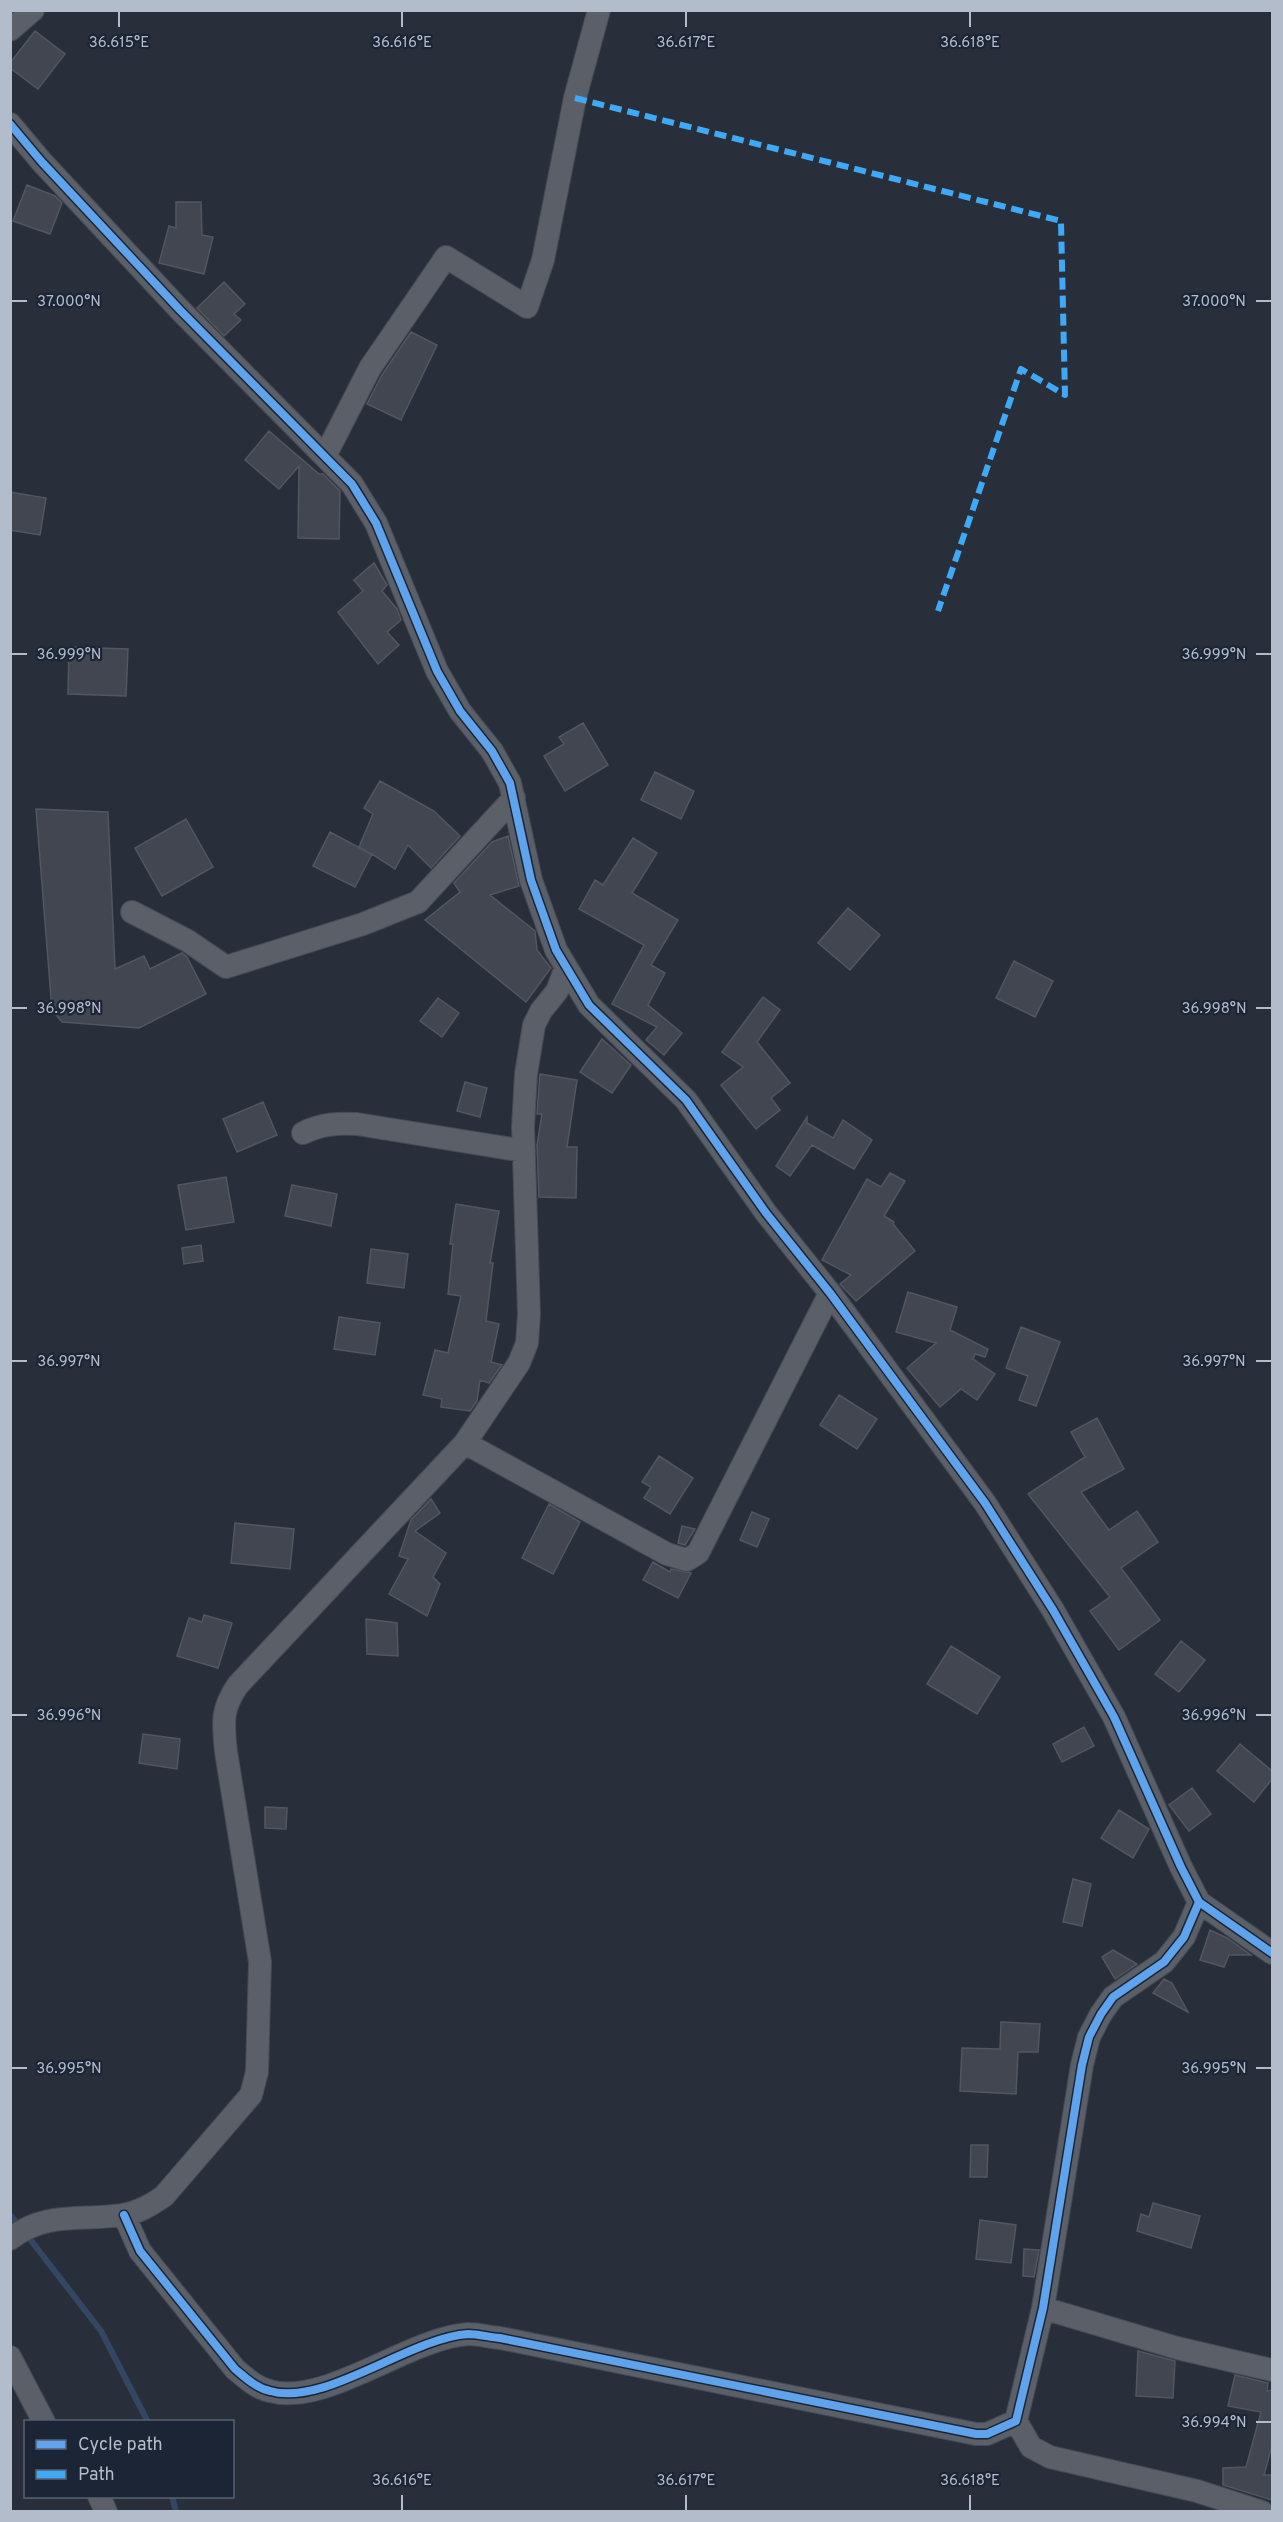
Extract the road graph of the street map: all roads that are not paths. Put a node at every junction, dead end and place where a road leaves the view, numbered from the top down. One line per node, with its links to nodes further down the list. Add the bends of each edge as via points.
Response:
1 (33, 10): 3 (street)
2 (599, 10): 5 (street, via 575,98 543,260 527,307 446,257 370,368)
3 (10, 30)
4 (10, 124): 5 (street, via 180,310)
5 (324, 456): 6 (street, via 352,484 376,523 437,671 460,711 492,751)
6 (514, 798): 7 (street, via 418,902 363,924 226,967 188,941); 8 (street, via 531,880)
7 (132, 912)
8 (566, 967): 10 (street, via 557,991 534,1025 526,1074); 11 (street, via 589,1005 686,1100 766,1213)
9 (303, 1133): 10 (street, via 335,1122)
10 (524, 1151): 12 (street, via 527,1343 519,1363)
11 (830, 1293): 12 (street, via 698,1553 687,1560 667,1554); 13 (street, via 985,1503 1053,1610 1114,1717)
12 (465, 1443): 15 (street, via 226,1701 226,1752 260,1962 257,2072 251,2095 164,2196 146,2208)
13 (1199, 1902): 14 (street); 17 (street, via 1184,1936 1164,1962 1113,1997 1089,2037)
14 (1272, 1953)
15 (124, 2215): 16 (street, via 44,2220); 21 (street, via 140,2251 235,2369 253,2384 270,2391 303,2392 468,2334 976,2434 987,2434)
16 (10, 2239)
17 (1043, 2308): 19 (street, via 1177,2348); 21 (street)
18 (10, 2357): 20 (street)
19 (1272, 2370)
20 (43, 2420)
21 (1016, 2421): 22 (street, via 1031,2447 1050,2457 1197,2491)
22 (1262, 2511)

